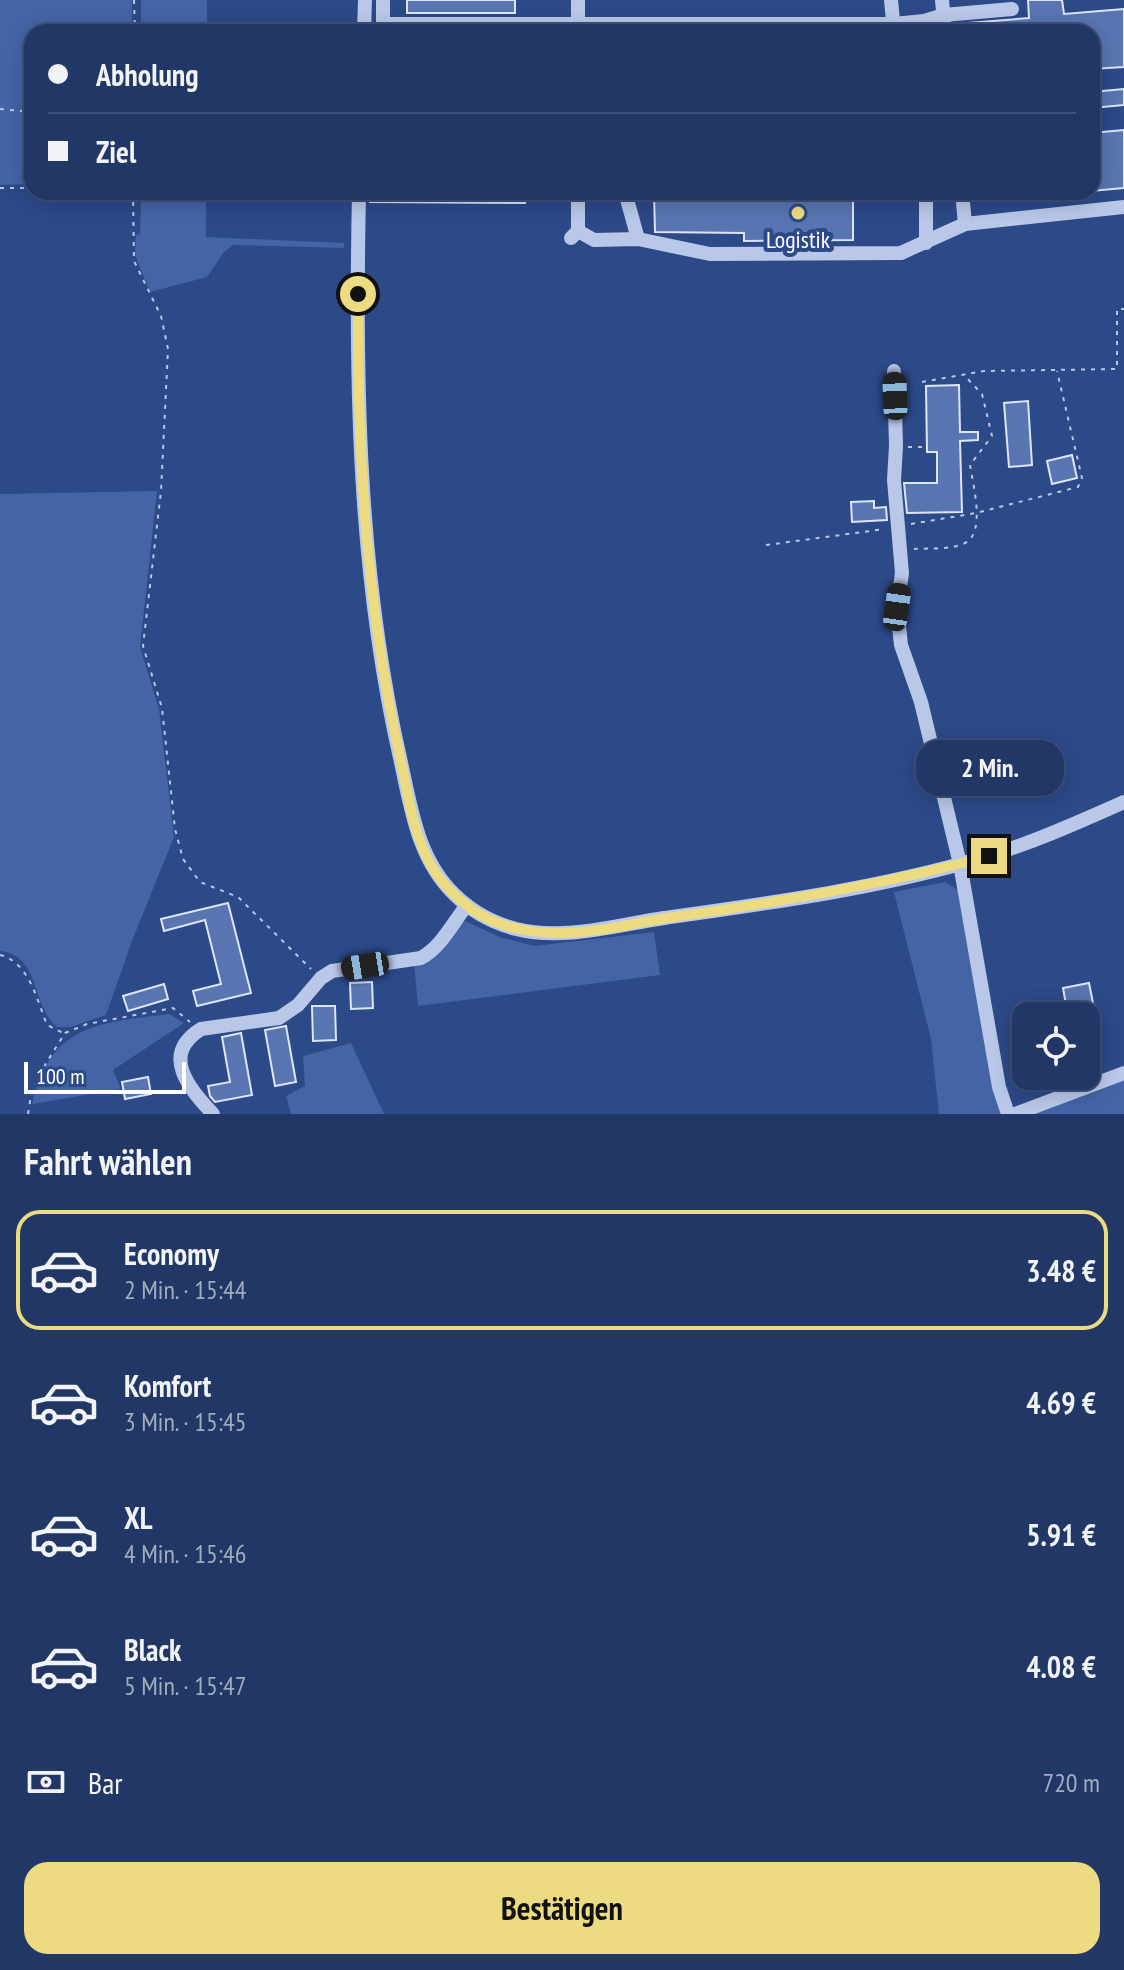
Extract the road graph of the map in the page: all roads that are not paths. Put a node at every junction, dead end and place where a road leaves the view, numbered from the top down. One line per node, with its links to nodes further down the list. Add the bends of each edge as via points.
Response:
1 (365, 0): 7 (street)
2 (383, 0): 8 (street)
3 (578, 0): 9 (street)
4 (891, 0): 10 (street)
5 (943, 7): 6 (street); 11 (street)
6 (1012, 9)
7 (364, 24)
8 (383, 24)
9 (578, 24)
10 (894, 24)
11 (911, 24)
12 (359, 200): 24 (street, via 359,444 390,714 418,836 433,869)
13 (577, 200): 19 (street, via 575,235)
14 (627, 200): 19 (street)
15 (926, 200): 20 (street)
16 (963, 200): 18 (street)
17 (1124, 207): 18 (street)
18 (965, 224): 20 (street)
19 (638, 239): 20 (street, via 710,254 901,253)
20 (926, 243)
21 (894, 371): 23 (street, via 901,645 921,702)
22 (1124, 802): 23 (street)
23 (960, 864): 24 (street, via 812,895 564,933 515,929); 27 (street)
24 (467, 905): 26 (street, via 441,942 421,958 332,971 279,1018 191,1035 180,1062 183,1076)
25 (1124, 1073): 28 (street)
26 (213, 1114)
27 (1008, 1114)
28 (1015, 1114)

